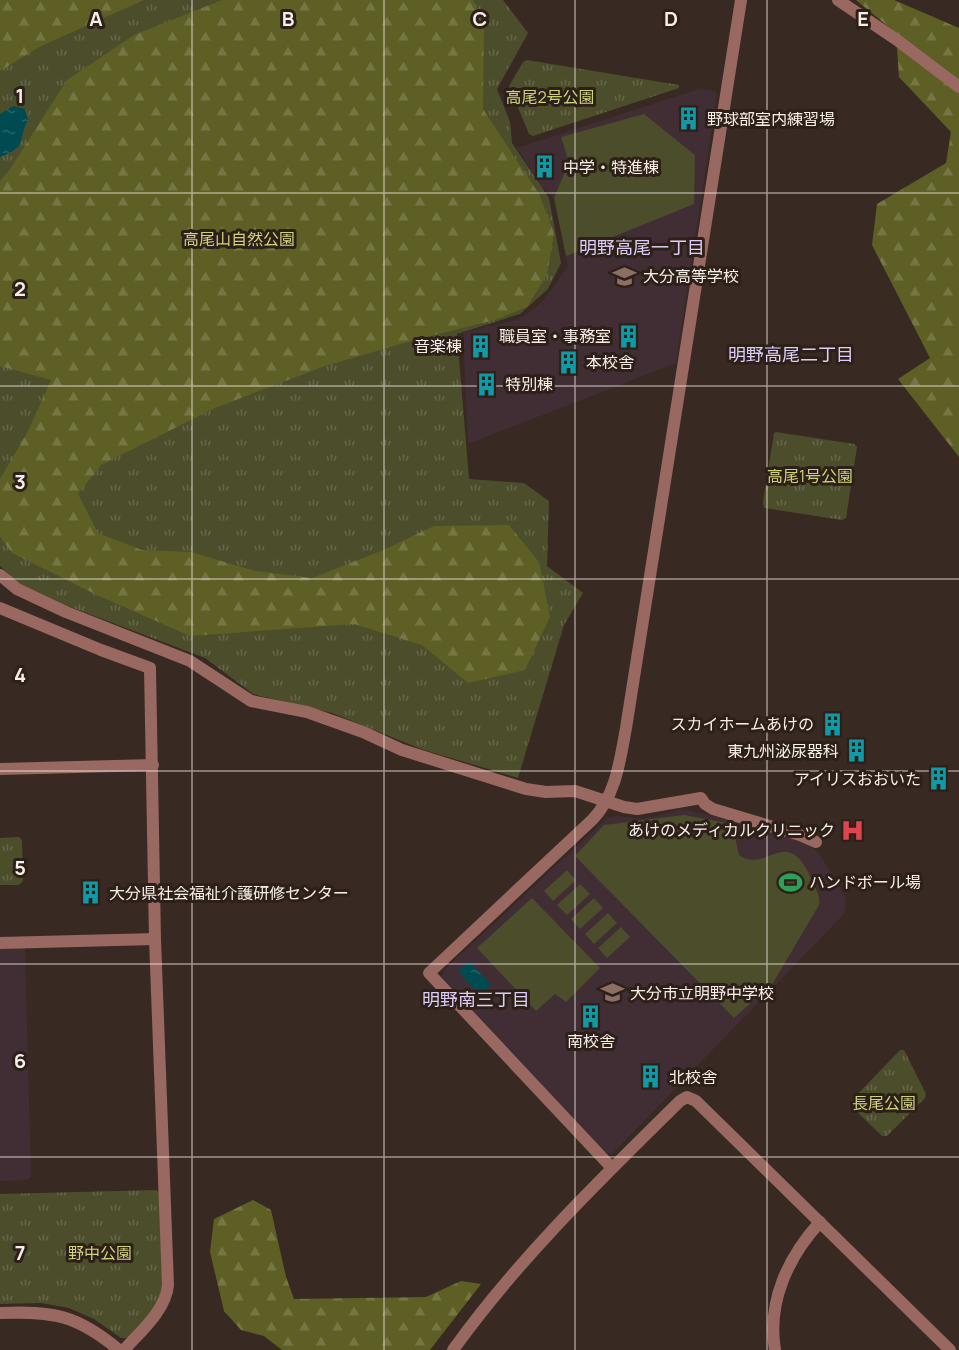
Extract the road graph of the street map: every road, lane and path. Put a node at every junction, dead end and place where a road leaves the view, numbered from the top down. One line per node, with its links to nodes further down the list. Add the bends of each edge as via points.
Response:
1 (741, 0): 8 (street, via 626,728)
2 (838, 0): 3 (street)
3 (959, 87)
4 (0, 575): 8 (street, via 17,589 66,612 190,661 251,701 307,712 402,750 513,786 539,792 575,791)
5 (0, 609): 6 (street, via 150,668)
6 (153, 765): 7 (street); 10 (street)
7 (0, 769)
8 (607, 801): 9 (street, via 638,809 701,798 713,809); 12 (street, via 592,820 429,973)
9 (816, 842)
10 (154, 939): 11 (street); 16 (street, via 168,1285 160,1307)
11 (0, 943)
12 (612, 1168): 13 (street, via 680,1101 692,1098); 17 (street, via 514,1271)
13 (820, 1222): 18 (street, via 790,1260 783,1277 772,1328); 19 (street)
14 (0, 1313): 15 (street, via 32,1312 69,1318 94,1330)
15 (119, 1350)
16 (124, 1350)
17 (453, 1350)
18 (775, 1350)
19 (950, 1350)

